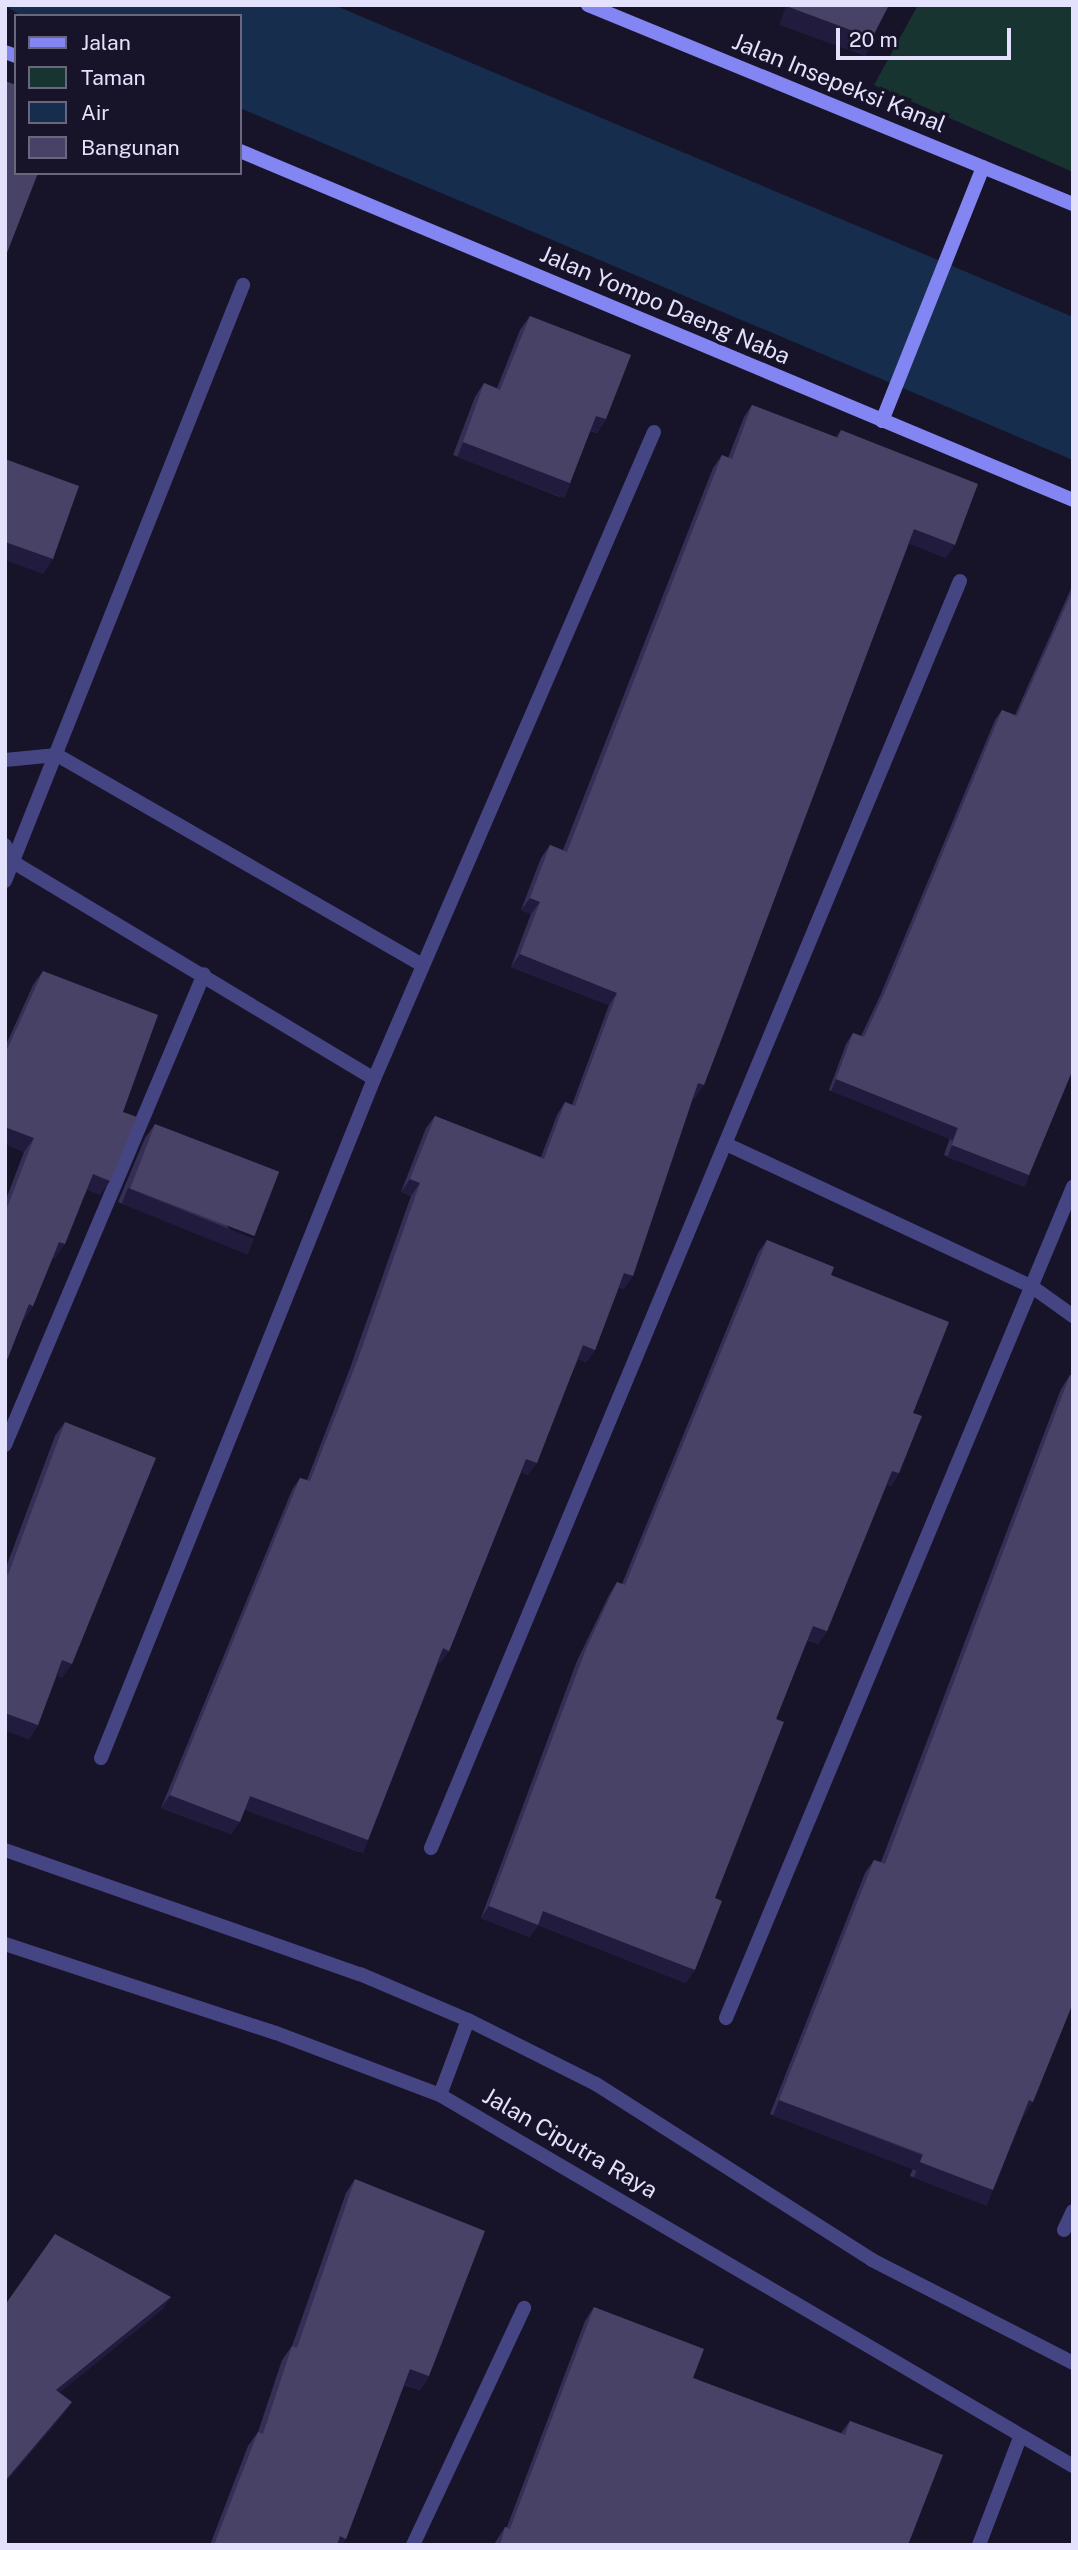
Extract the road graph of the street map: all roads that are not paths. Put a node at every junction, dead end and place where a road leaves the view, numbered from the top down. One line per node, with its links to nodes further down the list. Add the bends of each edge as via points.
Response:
1 (588, 5): 3 (street, Jalan Insepeksi Kanal)
2 (242, 152): 6 (street, Jalan Yompo Daeng Naba)
3 (983, 167): 4 (street, Jalan Insepeksi Kanal); 6 (street)
4 (1073, 204)
5 (243, 285): 10 (street)
6 (882, 421): 8 (street, Jalan Yompo Daeng Naba)
7 (654, 432): 15 (street)
8 (1073, 500)
9 (960, 580): 18 (street)
10 (57, 755): 11 (street); 13 (street); 15 (street)
11 (5, 760)
12 (5, 845): 13 (street)
13 (13, 862): 14 (street); 16 (street)
14 (5, 881)
15 (422, 965): 17 (street)
16 (204, 974): 17 (street); 22 (street)
17 (374, 1079): 23 (street)
18 (726, 1144): 20 (street); 24 (street)
19 (1073, 1187): 20 (street)
20 (1031, 1286): 21 (street); 27 (street)
21 (1073, 1317)
22 (5, 1445)
23 (102, 1758)
24 (431, 1847)
25 (5, 1850): 28 (street, via 360,1974)
26 (5, 1944): 29 (street, Jalan Ciputra Raya, via 276,2032)
27 (726, 2018)
28 (468, 2020): 29 (street); 33 (street, via 596,2084 872,2260)
29 (440, 2095): 34 (street, Jalan Ciputra Raya)
30 (1073, 2211): 31 (street)
31 (1064, 2230)
32 (524, 2308): 36 (street)
33 (1073, 2363)
34 (1019, 2440): 35 (street, Jalan Ciputra Raya); 37 (street)
35 (1073, 2466)
36 (413, 2545)
37 (979, 2545)

